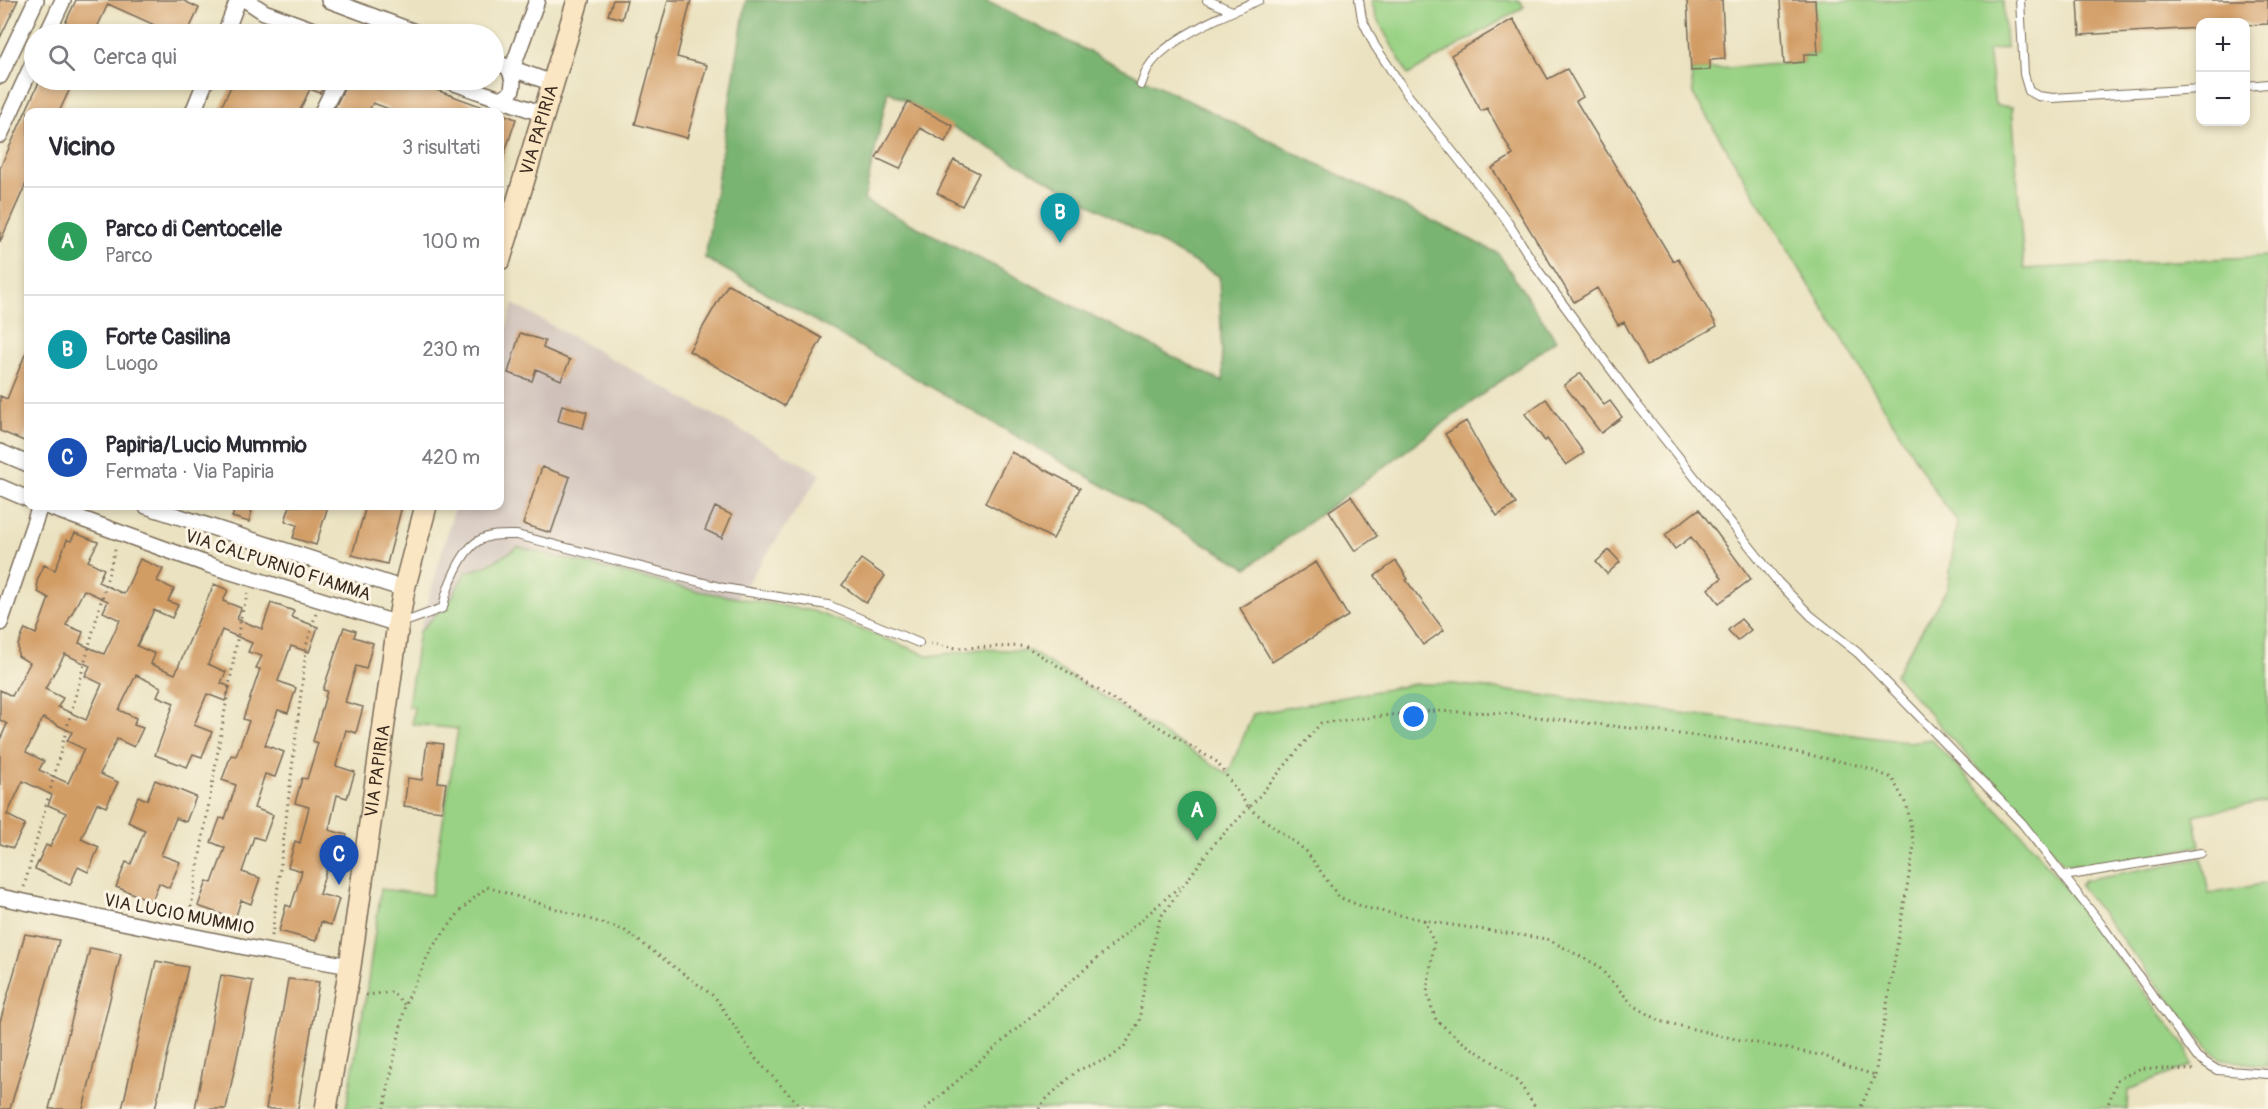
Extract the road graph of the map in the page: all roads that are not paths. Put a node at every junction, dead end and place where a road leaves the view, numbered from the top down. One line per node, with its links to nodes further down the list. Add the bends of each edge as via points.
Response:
1 (36, 0): 13 (street)
2 (63, 0): 14 (street)
3 (238, 0): 15 (street)
4 (246, 0): 16 (street, via 264,12)
5 (329, 0): 17 (street)
6 (537, 0): 20 (street)
7 (578, 0): 23 (street, VIA PAPIRIA)
8 (1207, 0): 12 (lane)
9 (1259, 0): 12 (lane)
10 (1359, 0): 50 (lane, via 1362,19 1375,46 1407,94 1504,218 1635,402 1778,582 1900,696 2022,823)
11 (2020, 0): 27 (lane, via 2024,74 2029,91 2038,96)
12 (1232, 12): 25 (lane, via 1163,50 1148,67)
13 (25, 24)
14 (52, 24)
15 (229, 24)
16 (297, 24)
17 (393, 24)
18 (24, 25): 21 (street)
19 (504, 66): 20 (street)
20 (510, 68): 23 (street); 31 (street, via 512,90)
21 (0, 76)
22 (24, 83): 35 (street)
23 (552, 83): 34 (street, VIA PAPIRIA)
24 (2268, 84): 26 (lane)
25 (1141, 85)
26 (2250, 86)
27 (2196, 89)
28 (202, 90): 32 (street)
29 (333, 90): 33 (street)
30 (473, 90): 31 (street)
31 (498, 99): 34 (street)
32 (195, 108)
33 (324, 108)
34 (543, 114): 36 (street, VIA PAPIRIA)
35 (0, 135)
36 (504, 246)
37 (0, 452): 38 (street)
38 (24, 462)
39 (0, 488): 40 (street)
40 (24, 497)
41 (39, 510): 46 (street)
42 (57, 510): 47 (street, VIA CALPURNIO FIAMMA, via 252,579)
43 (158, 510): 45 (street, VIA CALPURNIO FIAMMA)
44 (425, 510): 45 (street, VIA PAPIRIA)
45 (404, 589): 47 (street, VIA PAPIRIA)
46 (0, 623)
47 (398, 624): 48 (lane, via 443,608 446,591 470,548 480,540 517,535 724,588 828,605); 52 (street, VIA PAPIRIA)
48 (919, 643)
49 (2201, 853): 50 (lane)
50 (2064, 876): 53 (lane, via 2198,1057 2217,1070)
51 (0, 897): 52 (street, VIA LUCIO MUMMIO)
52 (350, 966): 54 (street, VIA PAPIRIA)
53 (2268, 1074)
54 (326, 1109)

